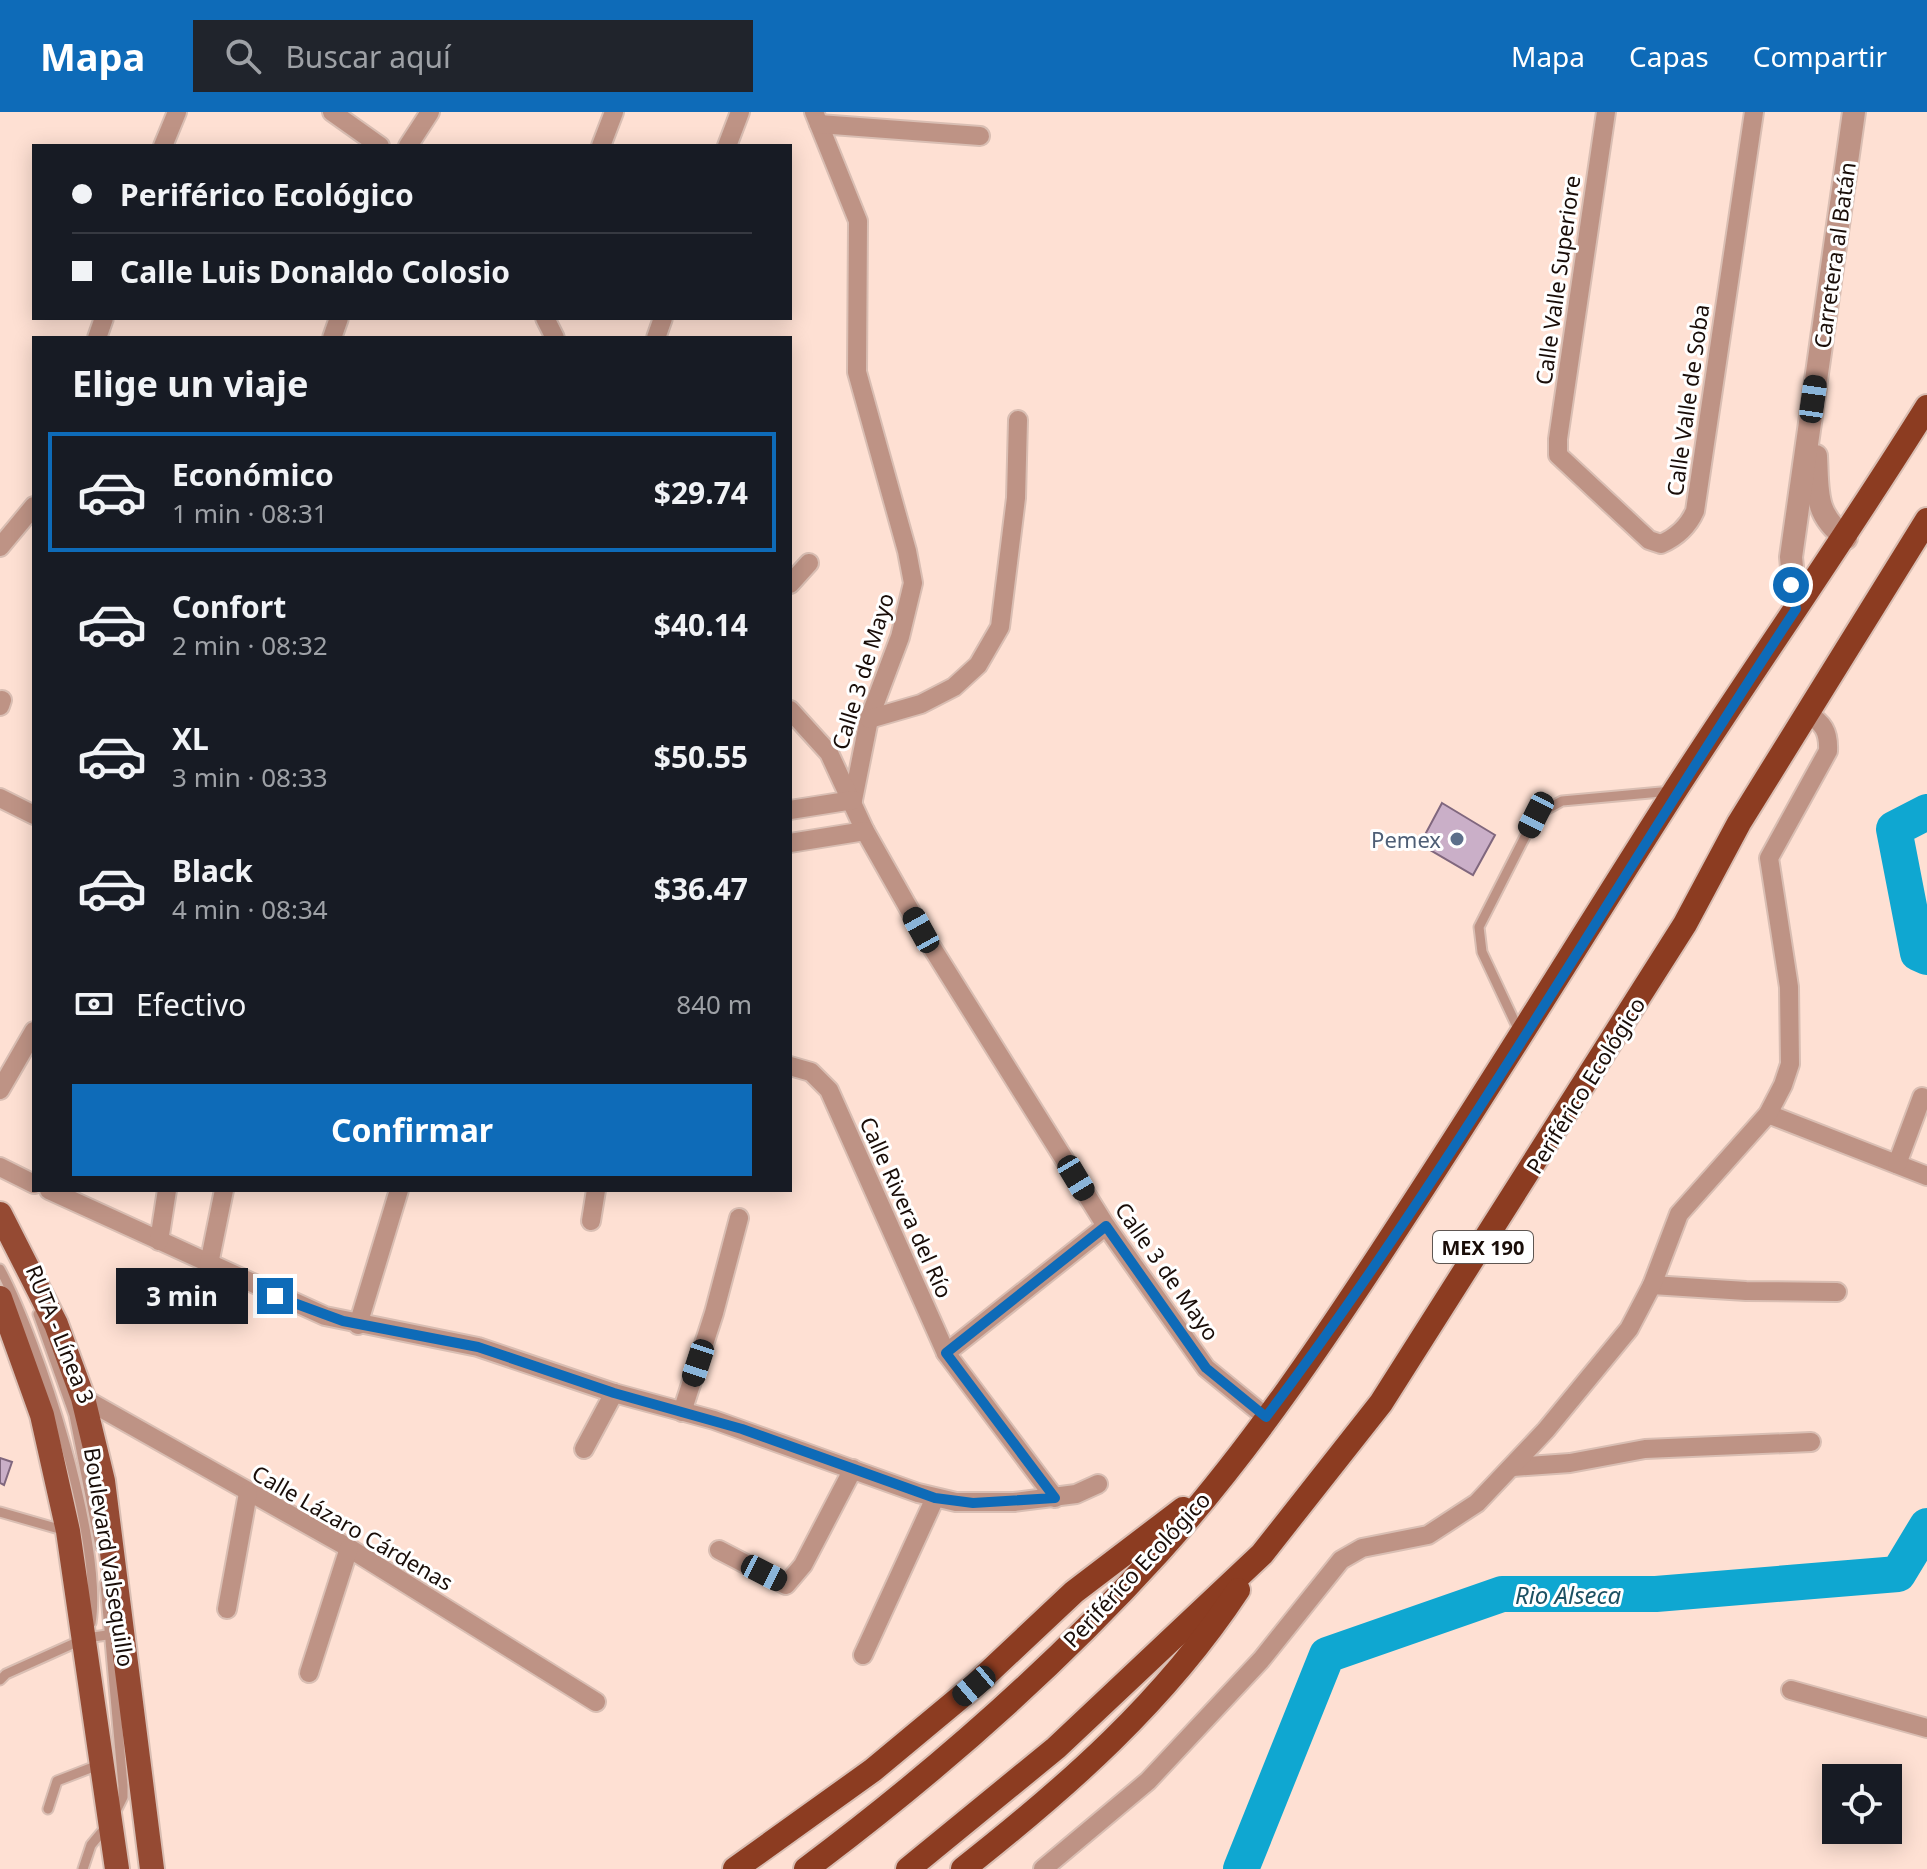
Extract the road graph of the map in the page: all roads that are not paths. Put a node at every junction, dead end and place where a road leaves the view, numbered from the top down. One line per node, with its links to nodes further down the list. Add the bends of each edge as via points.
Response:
1 (177, 112): 11 (street)
2 (332, 112): 12 (street)
3 (430, 112): 13 (street)
4 (614, 112): 14 (street)
5 (740, 112): 15 (street)
6 (1606, 112): 19 (street, Calle Valle Superiore)
7 (1754, 112): 19 (street, Calle Valle de Soba, via 1690,522 1661,544 1649,540)
8 (1854, 112): 16 (street, Carretera al Batán)
9 (817, 118): 10 (street); 29 (street, Calle 3 de Mayo, via 858,221 857,372 913,583 900,637)
10 (980, 136)
11 (164, 144)
12 (377, 144)
13 (409, 144)
14 (602, 144)
15 (728, 144)
16 (1813, 399): 22 (street, Carretera al Batán, via 1819,504 1825,520); 26 (street, Carretera al Batán, via 1791,557)
17 (1927, 407): 22 (highway, Periférico Ecológico / MEX 190)
18 (1018, 420): 29 (street, via 1016,498 1000,627 978,665 954,687 921,704)
19 (1558, 455)
20 (32, 508): 23 (street)
21 (1927, 520): 28 (highway, Periférico Ecológico / MEX 190)
22 (1846, 538): 26 (highway, Periférico Ecológico / MEX 190)
23 (0, 547)
24 (809, 563): 25 (street)
25 (792, 582)
26 (1796, 609): 30 (highway, Periférico Ecológico / MEX 190)
27 (792, 712): 32 (street, via 829,753)
28 (1807, 713): 42 (street, via 1829,735 1828,751 1769,858 1791,1033 1790,1064); 83 (highway, Periférico Ecológico / MEX 190, via 1719,856 1685,924 1452,1297 1381,1403)
29 (869, 719): 32 (street, Calle 3 de Mayo)
30 (1676, 790): 38 (highway, Periférico Ecológico / MEX 190); 38 (lane, via 1562,801 1536,815 1479,927 1482,952)
31 (0, 798): 34 (street)
32 (853, 800): 33 (street); 35 (street, Calle 3 de Mayo)
33 (792, 810)
34 (32, 814)
35 (865, 831): 36 (street); 56 (street, Calle 3 de Mayo)
36 (792, 843)
37 (32, 1034): 40 (street)
38 (1522, 1037): 69 (highway, Periférico Ecológico / MEX 190, via 1335,1325)
39 (792, 1067): 65 (street, Calle Rivera del Río, via 811,1072 829,1090)
40 (0, 1090)
41 (1922, 1097): 43 (street)
42 (1768, 1114): 43 (street); 61 (street, via 1679,1214)
43 (1897, 1164): 45 (street)
44 (2, 1174): 46 (street)
45 (1927, 1176)
46 (32, 1183)
47 (58, 1192): 52 (street)
48 (167, 1192): 58 (street)
49 (224, 1192): 59 (street)
50 (398, 1192): 64 (street)
51 (596, 1192): 55 (street)
52 (86, 1198): 58 (street)
53 (0, 1214): 67 (main road, Boulevard Valsequillo, via 56,1324)
54 (739, 1218): 68 (street)
55 (591, 1221)
56 (1106, 1226): 65 (street); 69 (street, Calle 3 de Mayo, via 1206,1368)
57 (0, 1238): 85 (lane, RUTA - Línea 3, via 33,1301 74,1415 104,1572)
58 (159, 1241): 59 (street)
59 (209, 1264): 64 (street, via 298,1306)
60 (0, 1269): 85 (lane, via 25,1322 56,1415 92,1574)
61 (1652, 1285): 62 (street); 72 (street, via 1621,1340)
62 (1837, 1292)
63 (0, 1298): 80 (main road, Boulevard Valsequillo, via 42,1415)
64 (358, 1325): 66 (street, via 457,1341)
65 (946, 1353): 78 (street, Calle Rivera del Río)
66 (614, 1393): 68 (street); 71 (street)
67 (83, 1398): 76 (street, Calle Lázaro Cárdenas); 97 (main road, Boulevard Valsequillo, via 107,1505)
68 (682, 1412): 73 (street)
69 (1266, 1417): 75 (highway, Periférico Ecológico / MEX 190)
70 (1811, 1442): 72 (street, via 1645,1449)
71 (584, 1449)
72 (1513, 1467): 102 (street, via 1477,1503 1436,1530 1362,1548 1341,1560 1261,1660 1148,1781)
73 (853, 1469): 77 (street); 82 (street, via 803,1565 786,1585)
74 (1098, 1484): 78 (street)
75 (1211, 1489): 98 (highway, via 1074,1592 974,1686 873,1770); 99 (highway, Periférico Ecológico / MEX 190, via 1158,1552 995,1717)
76 (248, 1493): 81 (street, Calle Lázaro Cárdenas); 84 (street)
77 (935, 1498): 78 (street, via 982,1503); 86 (street)
78 (1055, 1498)
79 (0, 1512): 80 (lane)
80 (68, 1531): 85 (main road, Boulevard Valsequillo)
81 (349, 1548): 87 (street); 90 (street, Calle Lázaro Cárdenas)
82 (719, 1550)
83 (1262, 1554): 100 (highway, Periférico Ecológico / MEX 190, via 1056,1748); 101 (highway, via 1211,1632 1146,1708 1085,1769)
84 (227, 1609)
85 (96, 1636): 88 (lane); 92 (main road, Boulevard Valsequillo); 94 (lane, RUTA - Línea 3, via 123,1786)
86 (863, 1655)
87 (309, 1673)
88 (0, 1680)
89 (1791, 1690): 91 (street)
90 (596, 1702)
91 (1927, 1728)
92 (104, 1763): 93 (lane, via 57,1781); 94 (main road, Boulevard Valsequillo)
93 (48, 1809)
94 (112, 1819): 95 (lane, RUTA - Línea 3, via 91,1845); 96 (main road, Boulevard Valsequillo)
95 (83, 1869)
96 (117, 1869)
97 (152, 1869)
98 (735, 1869)
99 (806, 1869)
100 (908, 1869)
101 (963, 1869)
102 (1043, 1869)

